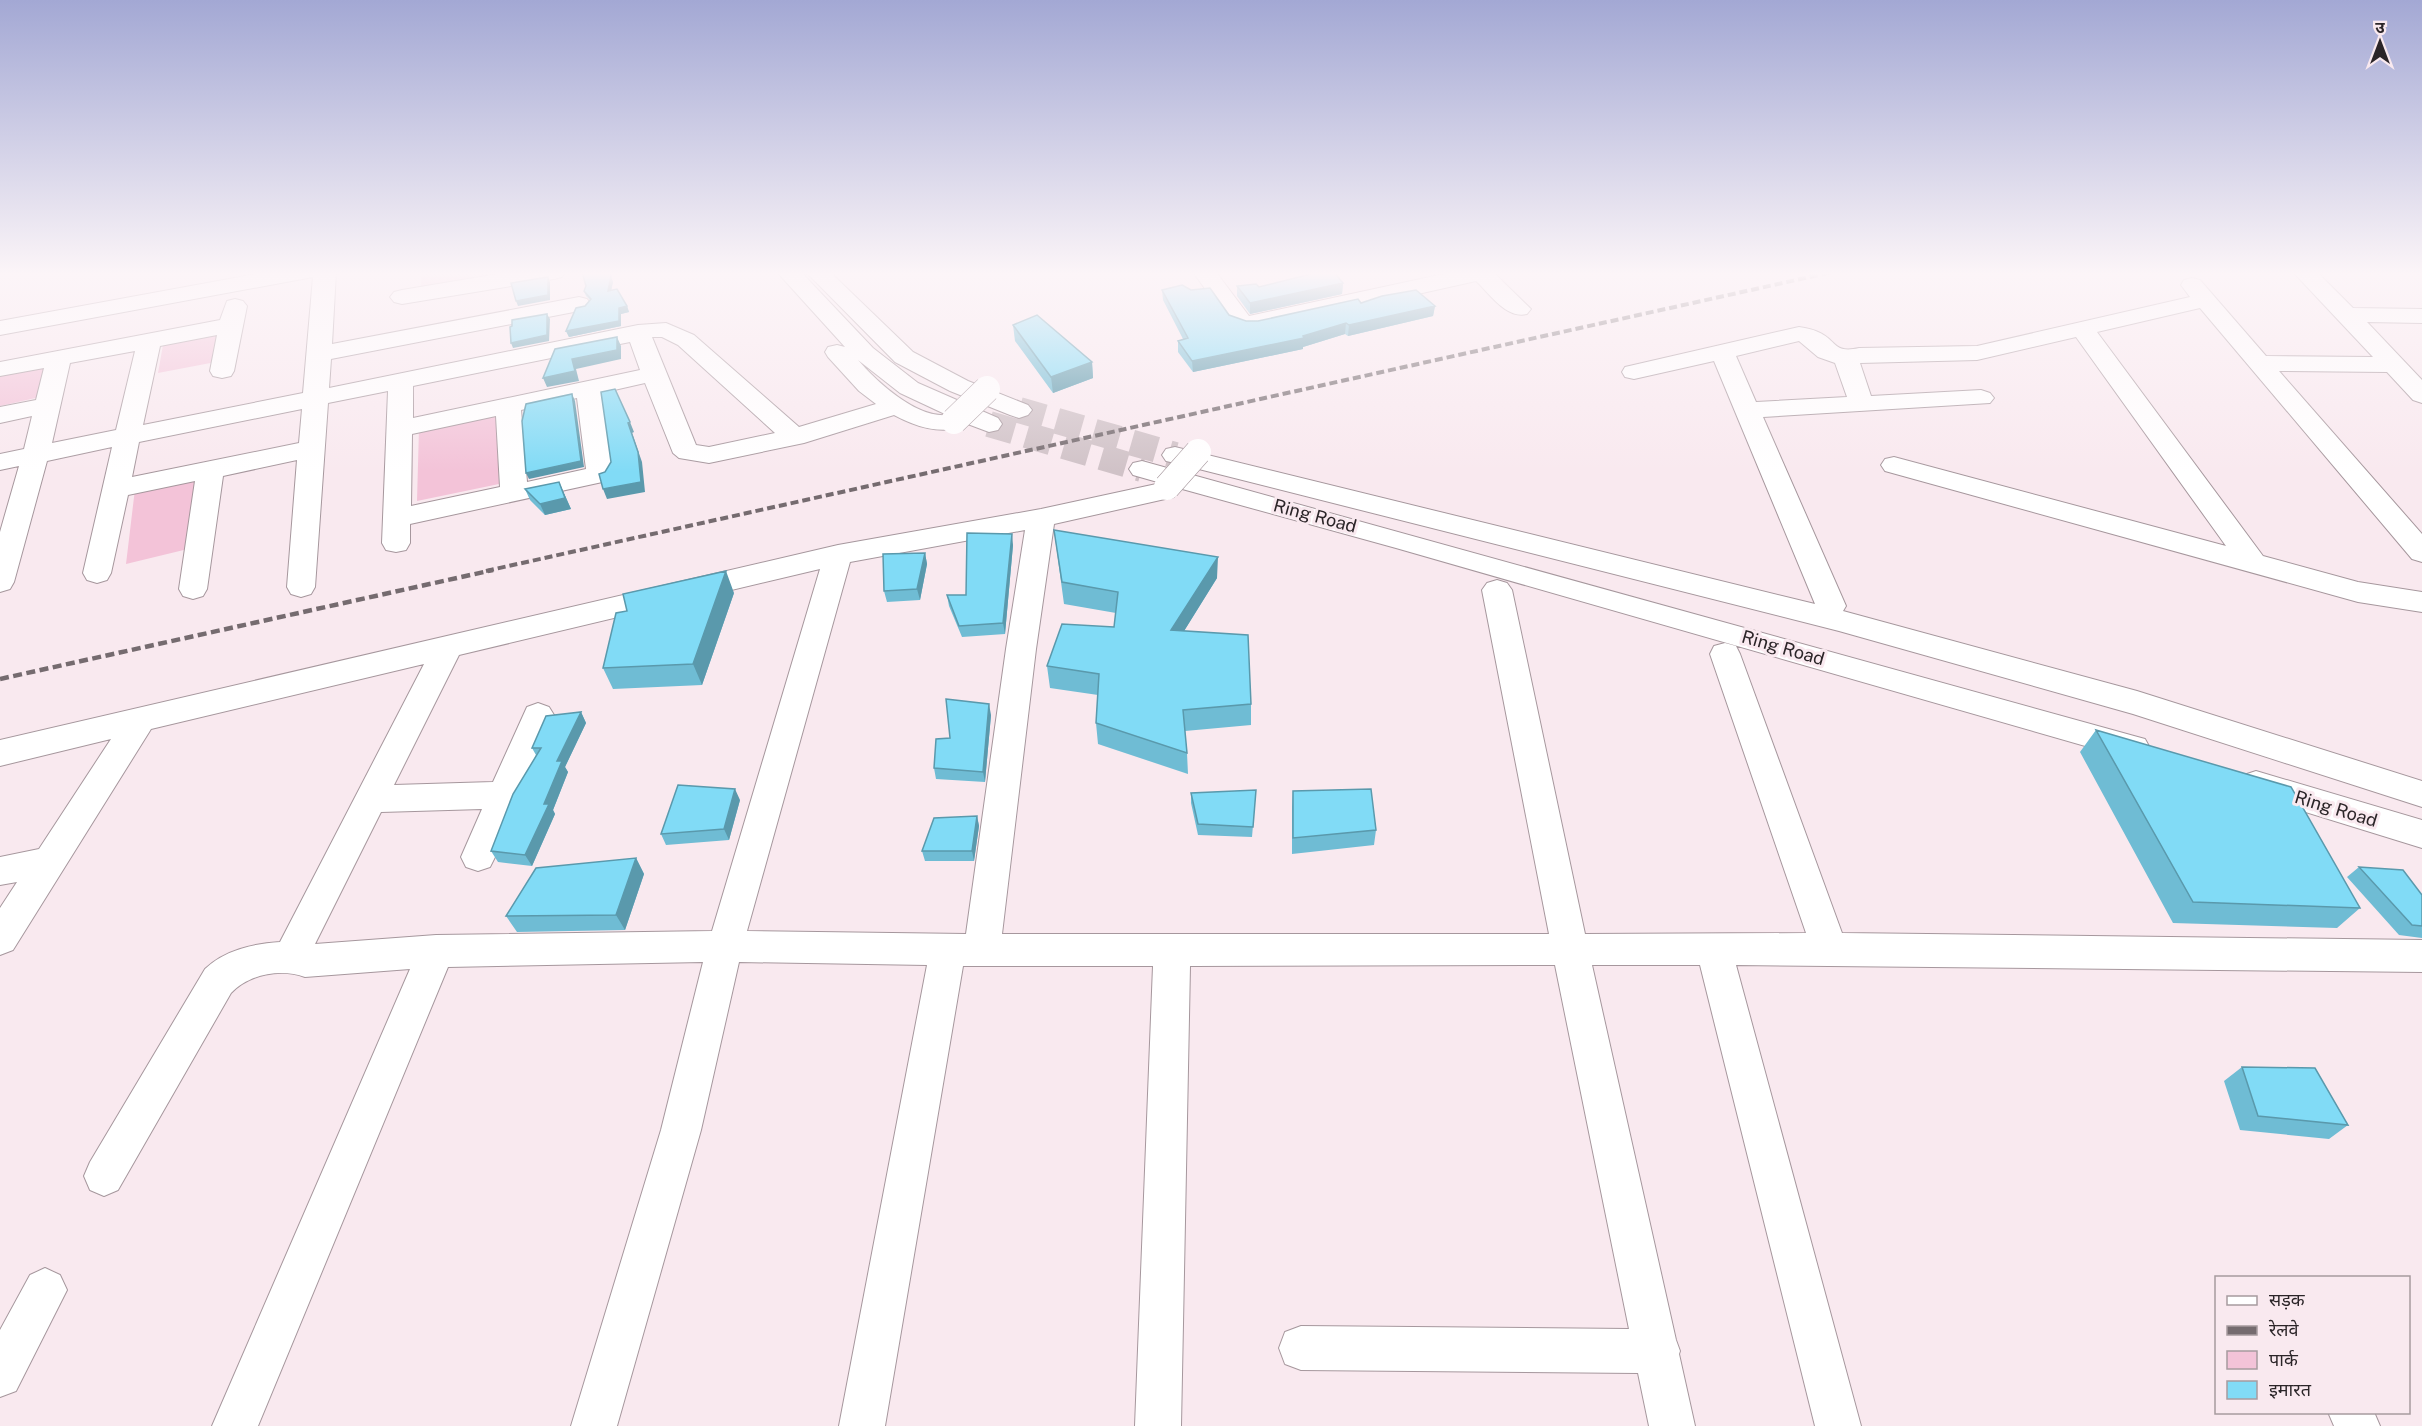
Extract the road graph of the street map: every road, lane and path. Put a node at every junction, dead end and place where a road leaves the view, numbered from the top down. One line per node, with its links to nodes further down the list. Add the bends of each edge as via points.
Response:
1 (162, 339): 18 (street)
2 (228, 339): 27 (street)
3 (320, 339): 21 (street)
4 (399, 339): 21 (street)
5 (600, 339): 19 (street)
6 (640, 339): 29 (street)
7 (683, 339): 45 (street)
8 (825, 339): 38 (street, via 872,389)
9 (850, 339): 42 (street, via 909,388)
10 (885, 339): 39 (street, via 904,357 959,386)
11 (911, 339): 38 (street, bridge, via 934,356 987,381 989,386 946,425 932,423)
12 (1783, 339): 20 (street)
13 (1812, 339): 23 (street, via 1827,352)
14 (2040, 339): 23 (street, via 1977,353 1859,355)
15 (2089, 339): 60 (street)
16 (2240, 339): 24 (street)
17 (2369, 339): 25 (street)
18 (149, 341): 22 (street); 44 (street)
19 (586, 341): 30 (street)
20 (1722, 352): 28 (street); 40 (street)
21 (319, 354): 33 (street)
22 (59, 358): 26 (street); 36 (street)
23 (1848, 359): 35 (street, via 1850,377)
24 (2261, 363): 25 (street); 58 (street)
25 (2393, 364): 32 (street)
26 (0, 369)
27 (222, 371)
28 (1634, 372)
29 (654, 374): 31 (street); 45 (street, via 682,447 688,452 709,456)
30 (401, 381): 33 (street); 43 (street)
31 (588, 388): 37 (street); 55 (street, via 598,475)
32 (2422, 395)
33 (316, 398): 44 (street); 46 (street)
34 (1981, 398): 35 (street)
35 (1862, 404): 40 (street)
36 (48, 405): 41 (street); 47 (street)
37 (508, 405): 43 (street); 55 (street)
38 (897, 406): 45 (street)
39 (1019, 410)
40 (1747, 410): 67 (street)
41 (0, 415)
42 (989, 424)
43 (400, 429): 55 (street, via 396,531)
44 (128, 436): 47 (street); 53 (street)
45 (795, 438)
46 (312, 449): 52 (street); 63 (street)
47 (36, 454): 49 (street); 56 (street)
48 (1187, 454): 54 (street, bridge); 67 (street, via 1219,445); 70 (street, Ring Road, via 1839,620)
49 (0, 462)
50 (1894, 465): 60 (street)
51 (1142, 469): 73 (street, Ring Road)
52 (210, 470): 53 (street); 64 (street)
53 (116, 489): 61 (street)
54 (1166, 489): 57 (street); 65 (street, via 1167,495)
55 (514, 494)
56 (10, 513): 62 (street)
57 (1041, 518): 59 (street); 86 (street, via 1021,649)
58 (2422, 552)
59 (838, 555): 68 (street); 85 (street)
60 (2254, 564): 66 (street, via 2358,592)
61 (97, 573)
62 (0, 582)
63 (301, 587)
64 (193, 589)
65 (1497, 590): 69 (street); 87 (street)
66 (2422, 602)
67 (1831, 606): 70 (street, via 2061,668)
68 (448, 646): 72 (street); 79 (street)
69 (1725, 654): 73 (street, via 2028,734); 89 (street)
70 (2137, 703): 77 (street, Ring Road)
71 (538, 715): 78 (street)
72 (140, 720): 74 (street); 82 (street)
73 (2127, 746): 75 (street, Ring Road)
74 (0, 753)
75 (2159, 755)
76 (2227, 776): 80 (street, Ring Road)
77 (2422, 794)
78 (506, 795): 79 (street); 81 (street)
79 (370, 799): 93 (street)
80 (2422, 834)
81 (478, 857)
82 (50, 861): 83 (street); 84 (street)
83 (0, 871)
84 (0, 939)
85 (725, 946): 86 (street); 91 (street); 100 (street, via 681,1130)
86 (965, 949): 90 (street); 101 (street)
87 (1570, 949): 88 (street); 90 (street); 97 (street)
88 (1714, 949): 89 (street); 104 (street)
89 (1830, 949): 92 (street)
90 (1172, 950): 102 (street)
91 (436, 951): 93 (street, via 305,961); 99 (street)
92 (2422, 956)
93 (294, 957): 94 (street, via 234,966 218,981)
94 (104, 1176)
95 (45, 1290): 98 (street)
96 (1301, 1348): 97 (street)
97 (1658, 1351): 103 (street)
98 (0, 1375)
99 (235, 1426)
100 (594, 1426)
101 (862, 1426)
102 (1158, 1426)
103 (1672, 1426)
104 (1839, 1426)

